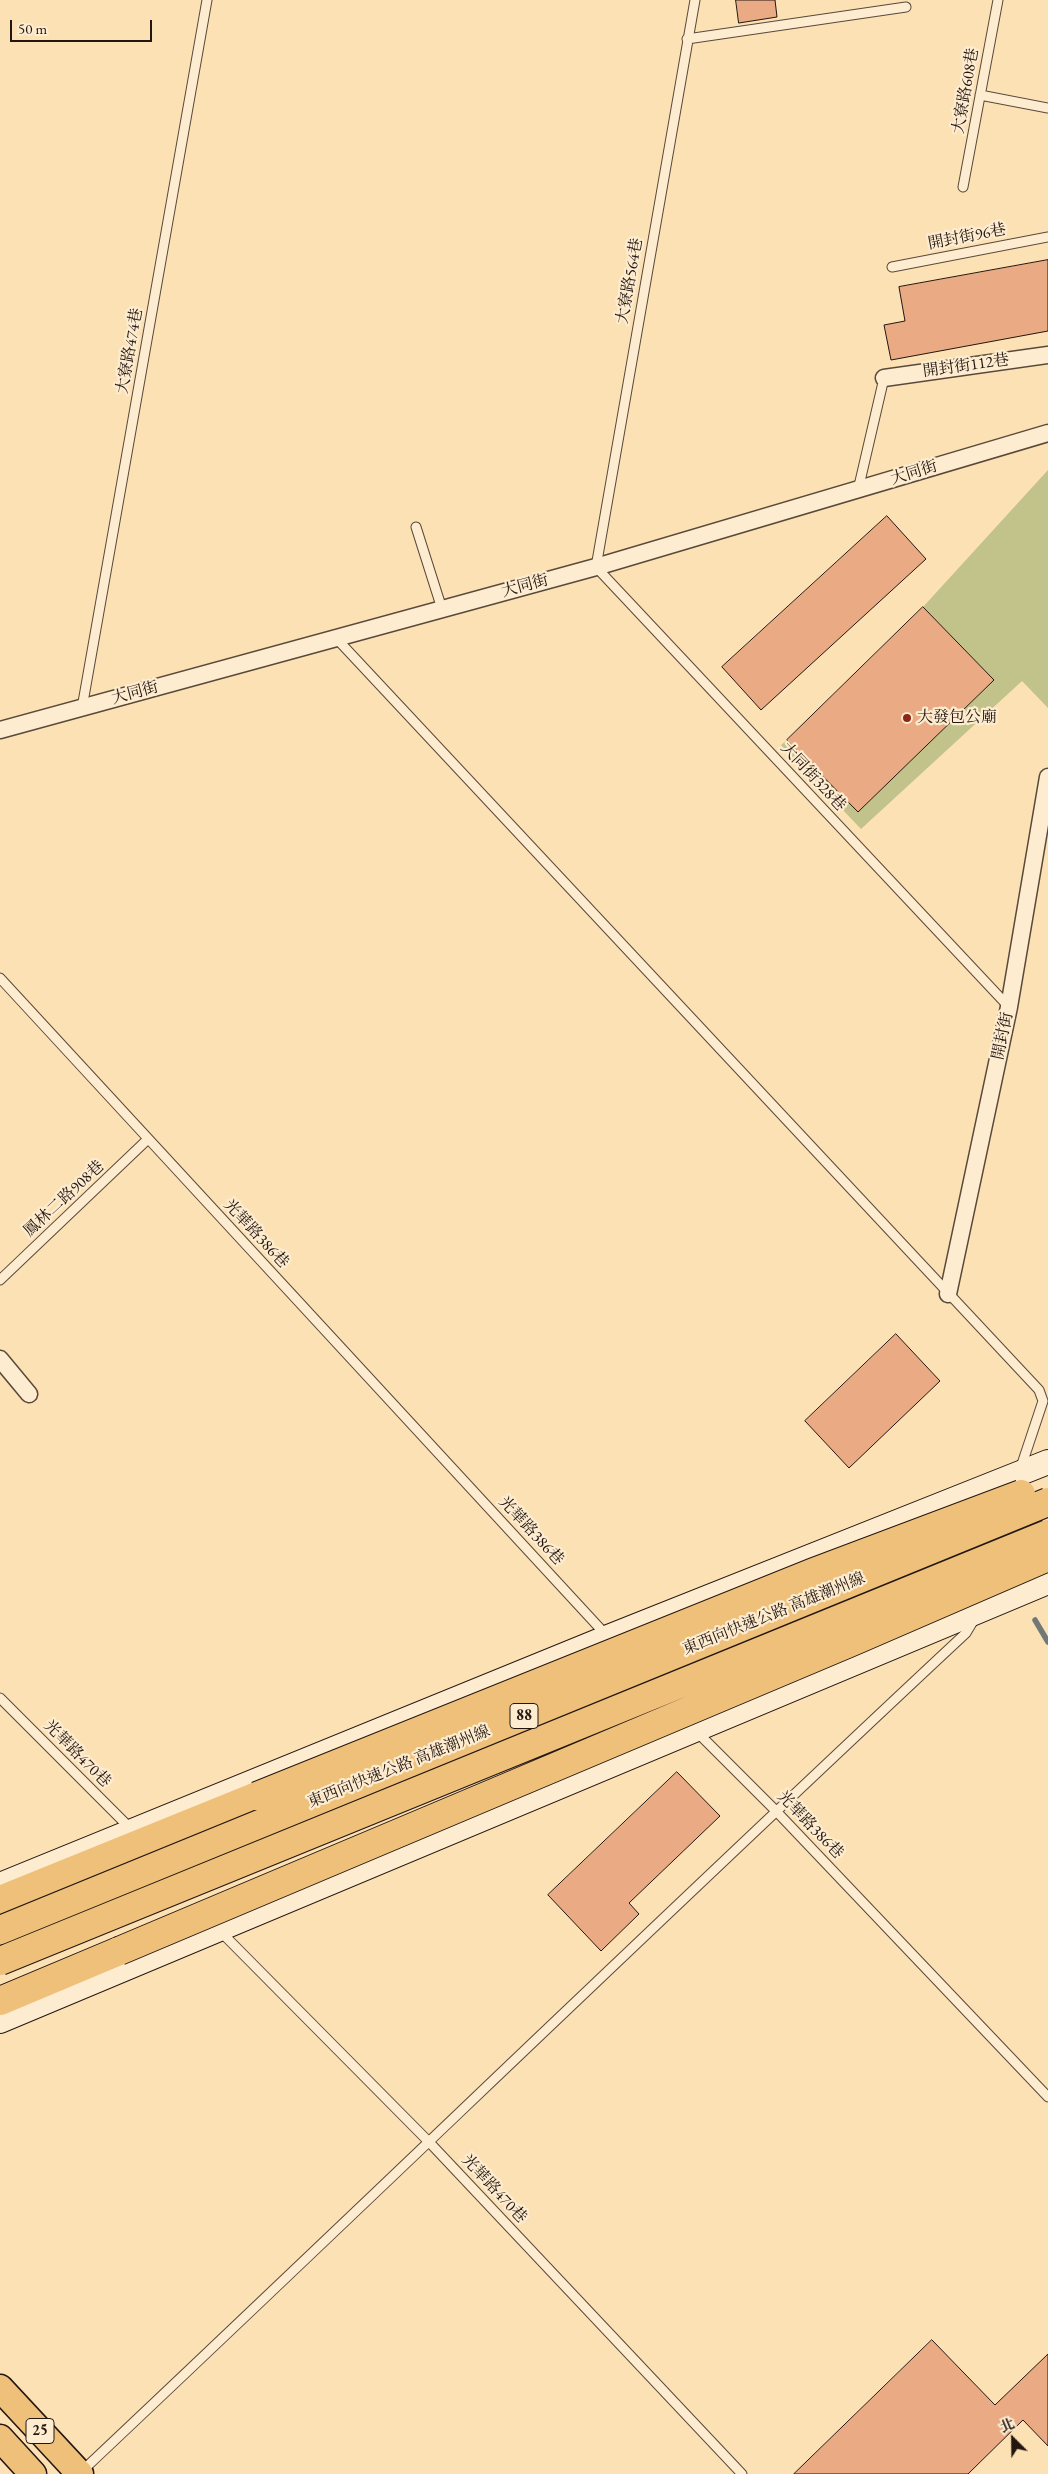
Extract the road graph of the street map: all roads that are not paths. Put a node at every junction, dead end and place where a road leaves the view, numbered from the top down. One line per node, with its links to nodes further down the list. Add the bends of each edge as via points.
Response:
1 (207, 0): 19 (lane, 大寮路474巷)
2 (695, 0): 5 (lane, 大寮路564巷)
3 (998, 0): 6 (lane, 大寮路608巷)
4 (906, 7): 5 (lane)
5 (687, 39): 16 (lane, 大寮路564巷)
6 (980, 95): 7 (lane); 8 (lane, 大寮路608巷)
7 (1048, 108)
8 (963, 187)
9 (1048, 237): 10 (lane, 開封街96巷)
10 (892, 267)
11 (1048, 355): 12 (street, 開封街112巷)
12 (884, 378): 14 (lane)
13 (1048, 433): 14 (street, 大同街)
14 (858, 490): 16 (street, 大同街)
15 (416, 527): 17 (lane)
16 (596, 567): 17 (street, 大同街); 23 (lane, 大同街328巷)
17 (442, 609): 18 (street, 大同街)
18 (336, 638): 19 (street, 大同街); 26 (lane)
19 (82, 708): 20 (street, 大同街)
20 (0, 730)
21 (1048, 777): 23 (street, 開封街)
22 (0, 978): 24 (lane, 光華路386巷)
23 (1009, 1007): 26 (street, 開封街)
24 (148, 1139): 25 (lane, 鳳林二路908巷); 39 (lane, 光華路386巷)
25 (0, 1280)
26 (948, 1294): 30 (lane, via 1039,1390 1043,1401)
27 (0, 1360): 28 (street)
28 (29, 1394)
29 (1048, 1462): 30 (main road)
30 (1020, 1471): 33 (lane); 39 (main road)
31 (1048, 1483): 47 (highway, bridge, via 814,1572)
32 (1048, 1502): 49 (highway, 東西向快速公路 高雄潮州線 / 88, bridge)
33 (1004, 1527)
34 (1048, 1534): 50 (highway, 東西向快速公路 高雄潮州線 / 88, bridge)
35 (998, 1545): 38 (lane)
36 (1048, 1557): 51 (highway, bridge)
37 (1048, 1582): 38 (main road)
38 (983, 1601): 43 (main road); 44 (lane, via 966,1633)
39 (608, 1637): 40 (lane, 光華路386巷); 45 (main road)
40 (648, 1680)
41 (654, 1687): 43 (lane, 光華路386巷)
42 (0, 1698): 45 (lane, 光華路470巷)
43 (694, 1730): 44 (lane, 光華路386巷); 48 (main road)
44 (776, 1811): 53 (lane, 光華路386巷); 54 (lane)
45 (133, 1831): 46 (main road)
46 (0, 1885)
47 (0, 1900)
48 (218, 1929): 52 (main road); 54 (lane, 光華路470巷)
49 (0, 1930)
50 (0, 1961)
51 (0, 2001)
52 (0, 2021)
53 (1048, 2097)
54 (430, 2143): 58 (lane); 59 (lane, 光華路470巷)
55 (0, 2388): 58 (main road, 25)
56 (0, 2438): 57 (main road, 25)
57 (33, 2474)
58 (80, 2474)
59 (742, 2474)

